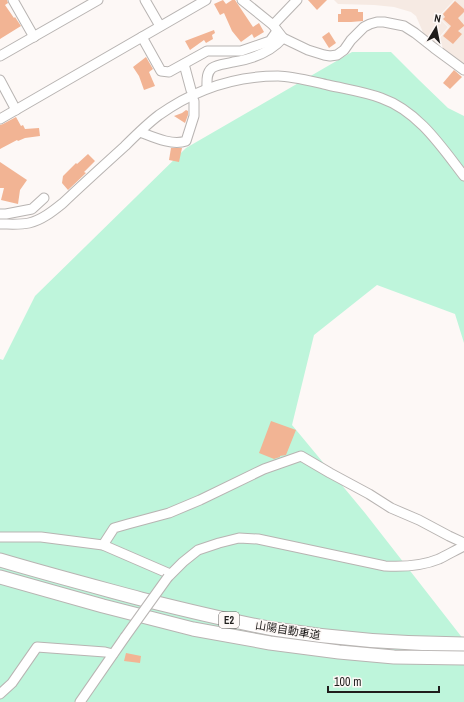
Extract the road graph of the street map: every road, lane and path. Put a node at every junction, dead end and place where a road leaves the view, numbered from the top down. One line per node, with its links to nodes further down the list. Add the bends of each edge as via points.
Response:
1 (13, 0): 9 (street)
2 (98, 0): 9 (street)
3 (145, 0): 7 (street)
4 (206, 0): 7 (street)
5 (242, 0): 8 (street)
6 (297, 0): 8 (street)
7 (160, 26): 10 (street)
8 (278, 31): 12 (street, via 270,41 241,51 207,51); 13 (street, via 308,50 330,56 344,50 364,27 377,22 393,23 415,33); 15 (street, via 271,49 248,59 210,69 206,78)
9 (34, 36): 11 (street)
10 (142, 37): 12 (street, via 161,70 169,72); 18 (street)
11 (0, 56)
12 (184, 64): 16 (street)
13 (464, 70)
14 (0, 80): 18 (street)
15 (207, 88): 20 (street, via 158,116); 21 (street, via 239,80 279,76 382,98 399,106 436,138)
16 (191, 90)
17 (194, 101): 20 (street, via 194,116 186,141 165,141)
18 (16, 110): 19 (street)
19 (0, 119)
20 (140, 132): 24 (street, via 48,215 29,223)
21 (464, 176)
22 (44, 198): 23 (street, via 32,209)
23 (0, 214)
24 (0, 224)
25 (0, 537): 27 (street, via 40,537)
26 (464, 544): 27 (street, via 391,508 301,456 264,468 169,513 114,528); 29 (street, via 438,559 406,567 385,566 258,539 239,538 198,550)
27 (103, 545): 29 (street)
28 (0, 560): 31 (highway, 山陽自動車道 / E2, via 196,613 274,628 395,643)
29 (169, 576): 32 (street, bridge)
30 (0, 577): 33 (highway, 山陽自動車道 / E2, via 193,629 262,642 394,657)
31 (464, 644)
32 (113, 654): 34 (street, via 37,647 12,682); 35 (street)
33 (464, 658)
34 (0, 694)
35 (80, 702)

